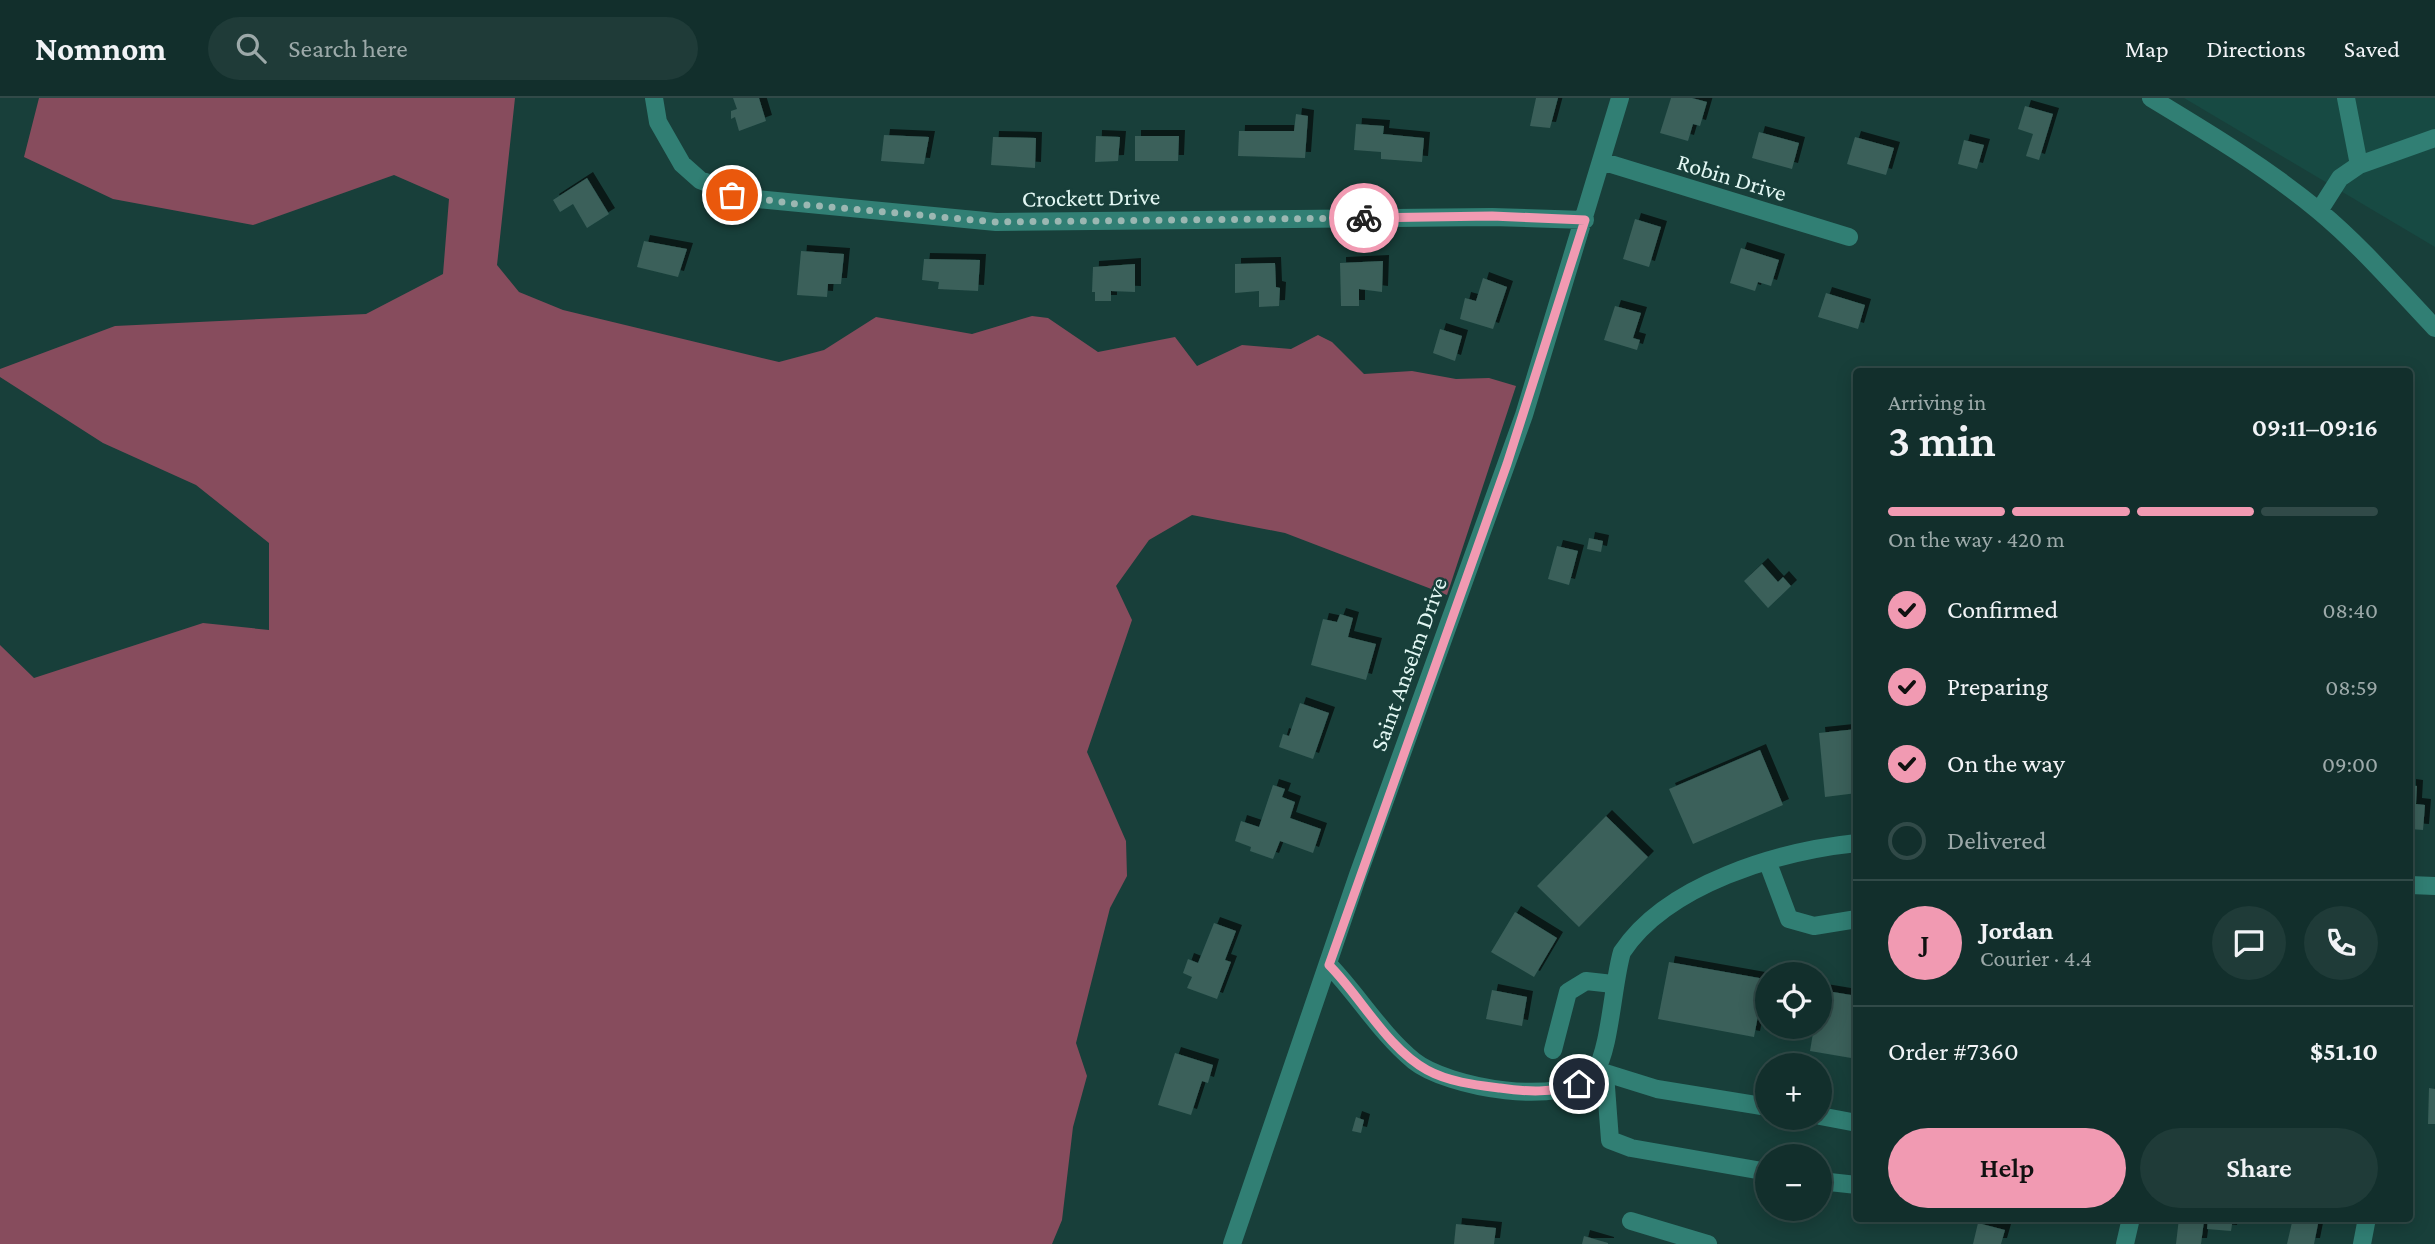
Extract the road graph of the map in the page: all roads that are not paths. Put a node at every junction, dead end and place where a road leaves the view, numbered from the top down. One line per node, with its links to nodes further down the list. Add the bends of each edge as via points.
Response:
1 (654, 98): 9 (street, Crockett Drive, via 658,122 682,163 700,180 746,198 996,222 1492,216)
2 (1620, 98): 6 (street, Saint Anselm Drive)
3 (2151, 98): 8 (street, via 2259,166)
4 (2346, 98): 7 (street)
5 (2435, 138): 7 (street)
6 (1601, 161): 9 (street, Saint Anselm Drive); 10 (street, Robin Drive)
7 (2359, 165): 8 (street, via 2340,178)
8 (2319, 211): 11 (street)
9 (1585, 220): 17 (street, Saint Anselm Drive, via 1507,464)
10 (1849, 237)
11 (2435, 328)
12 (1853, 844): 13 (street)
13 (1768, 863): 16 (street, via 1789,919 1814,926); 18 (street, via 1691,892 1661,911 1633,935 1622,952)
14 (2413, 885): 15 (street)
15 (2435, 886)
16 (1853, 920)
17 (1329, 965): 20 (street, via 1398,1046 1428,1071 1443,1077 1536,1093 1579,1084); 31 (street, Saint Anselm Drive)
18 (1614, 984): 19 (street, via 1586,981 1568,992); 20 (street)
19 (1553, 1049)
20 (1601, 1072): 21 (street, via 1657,1089); 24 (street, via 1610,1140 1631,1148)
21 (1755, 1105)
22 (1832, 1118): 23 (street)
23 (1853, 1122)
24 (1755, 1170)
25 (1832, 1182): 26 (street)
26 (1853, 1185)
27 (1631, 1222): 30 (street)
28 (2130, 1222): 33 (street)
29 (2366, 1222): 34 (street)
30 (1670, 1239): 32 (street)
31 (1232, 1244)
32 (1708, 1244)
33 (2125, 1244)
34 (2362, 1244)

